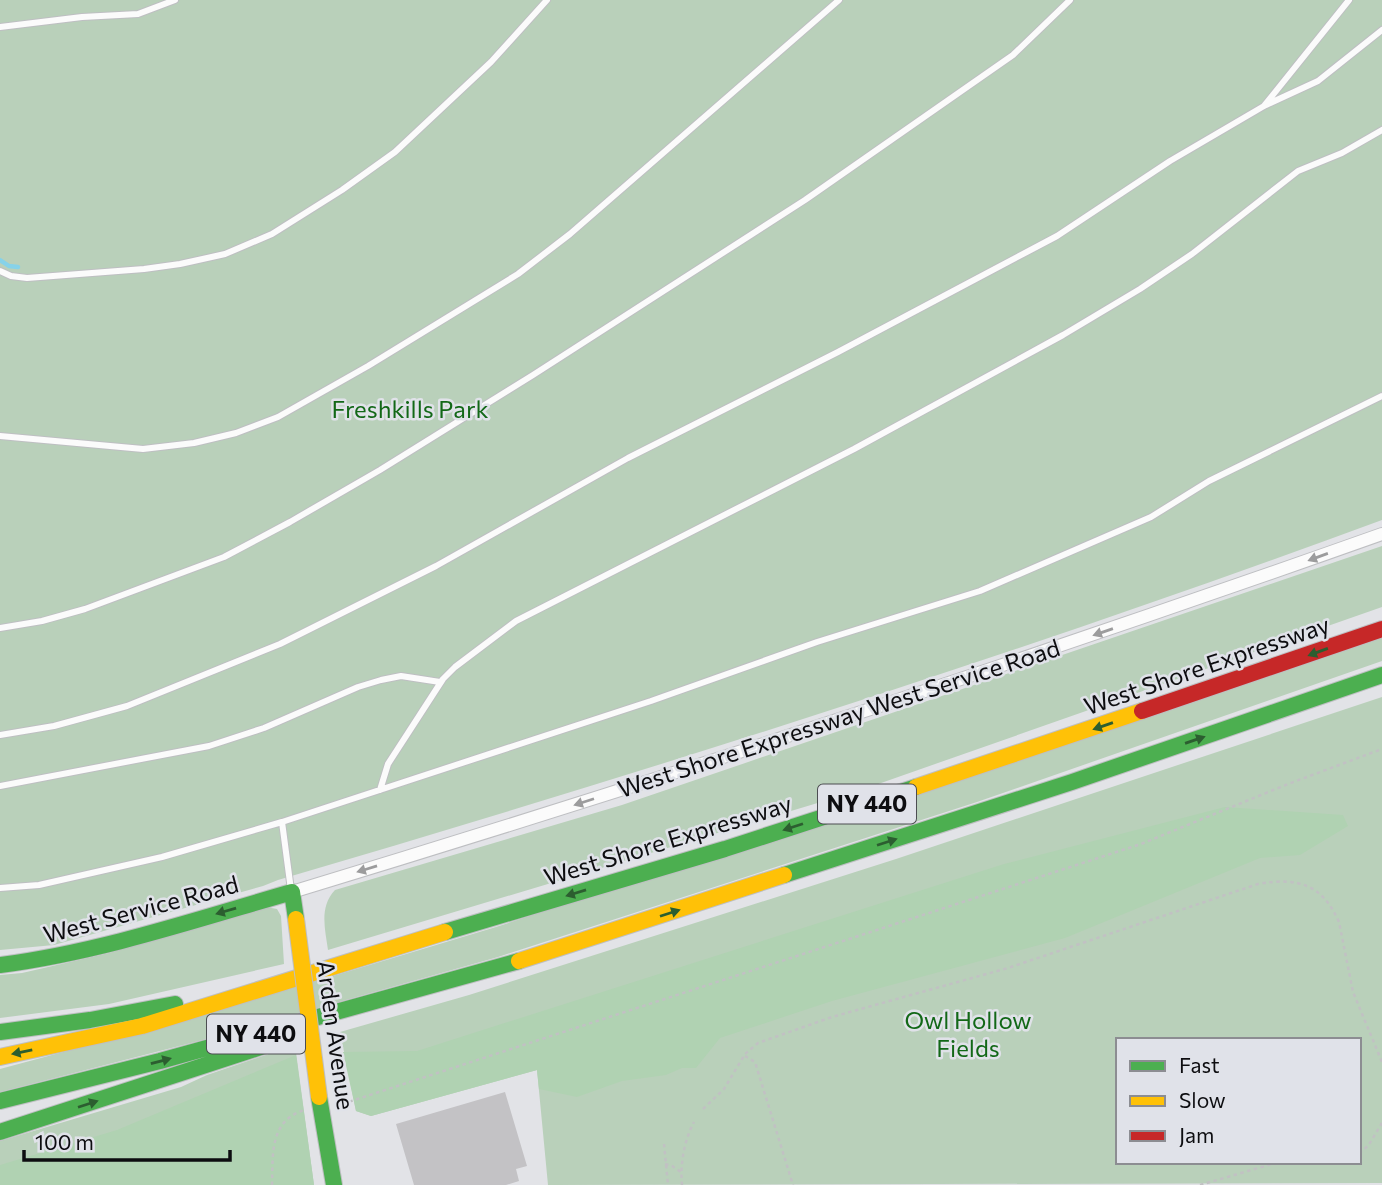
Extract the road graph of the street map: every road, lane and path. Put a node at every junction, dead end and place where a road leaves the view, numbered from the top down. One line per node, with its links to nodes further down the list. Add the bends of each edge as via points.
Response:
1 (174, 0): 6 (lane, via 138,14)
2 (547, 0): 10 (lane, via 491,62 394,152 256,242 208,259 144,269 27,278)
3 (839, 0): 12 (lane, via 535,262 293,410 236,433 164,448)
4 (1070, 0): 14 (lane, via 995,69 805,200 380,470 223,557 63,616)
5 (1349, 0): 8 (lane)
6 (0, 27)
7 (1382, 30): 8 (lane, via 1318,80)
8 (1264, 106): 18 (lane, via 1056,236 628,458 436,566 280,644 139,701 54,726)
9 (1382, 130): 17 (lane, via 1298,171 1192,254 1063,335 854,449 516,621)
10 (0, 271)
11 (1382, 396): 21 (lane, via 1209,481 1151,517 979,591)
12 (0, 436)
13 (1382, 534): 24 (street, West Shore Expressway West Service Road, one-way to 24, via 687,770)
14 (0, 628)
15 (1382, 629): 25 (main road, West Shore Expressway / NY 440, one-way to 25, via 881,800)
16 (1382, 675): 26 (main road, NY 440, one-way to 16, via 1059,786)
17 (440, 682): 20 (lane, via 401,676 381,680 209,746); 21 (lane, via 388,764)
18 (0, 735)
19 (1382, 748): 33 (path, via 1141,844)
20 (0, 786)
21 (380, 790): 22 (lane)
22 (282, 822): 23 (lane, via 162,857 39,885); 24 (lane)
23 (0, 888)
24 (292, 892): 27 (main road, West Service Road, one-way to 27, via 120,942); 33 (main road, Arden Avenue, bridge)
25 (347, 961): 28 (main road, via 200,999); 30 (main road, West Shore Expressway / NY 440, one-way to 30, via 142,1026)
26 (512, 963): 32 (main road, NY 440, one-way to 26); 37 (main road, one-way to 26)
27 (0, 965)
28 (0, 1032)
29 (744, 1055): 31 (path, via 758,1043 832,1017 1009,968 1258,884 1291,880 1311,888 1335,912 1358,1007); 34 (path, via 724,1089); 47 (path, via 755,1062)
30 (0, 1057)
31 (1382, 1062)
32 (0, 1101)
33 (321, 1104): 43 (path, via 302,1110 283,1124 274,1140); 44 (main road, Arden Avenue)
34 (703, 1109)
35 (694, 1122): 42 (path, via 686,1140)
36 (1382, 1123): 39 (path)
37 (0, 1132)
38 (664, 1144): 40 (path)
39 (1361, 1151)
40 (665, 1164): 42 (path); 45 (path)
41 (1272, 1164): 48 (path)
42 (682, 1172): 46 (path)
43 (272, 1185)
44 (334, 1185)
45 (668, 1185)
46 (682, 1185)
47 (793, 1185)
48 (1200, 1185)

